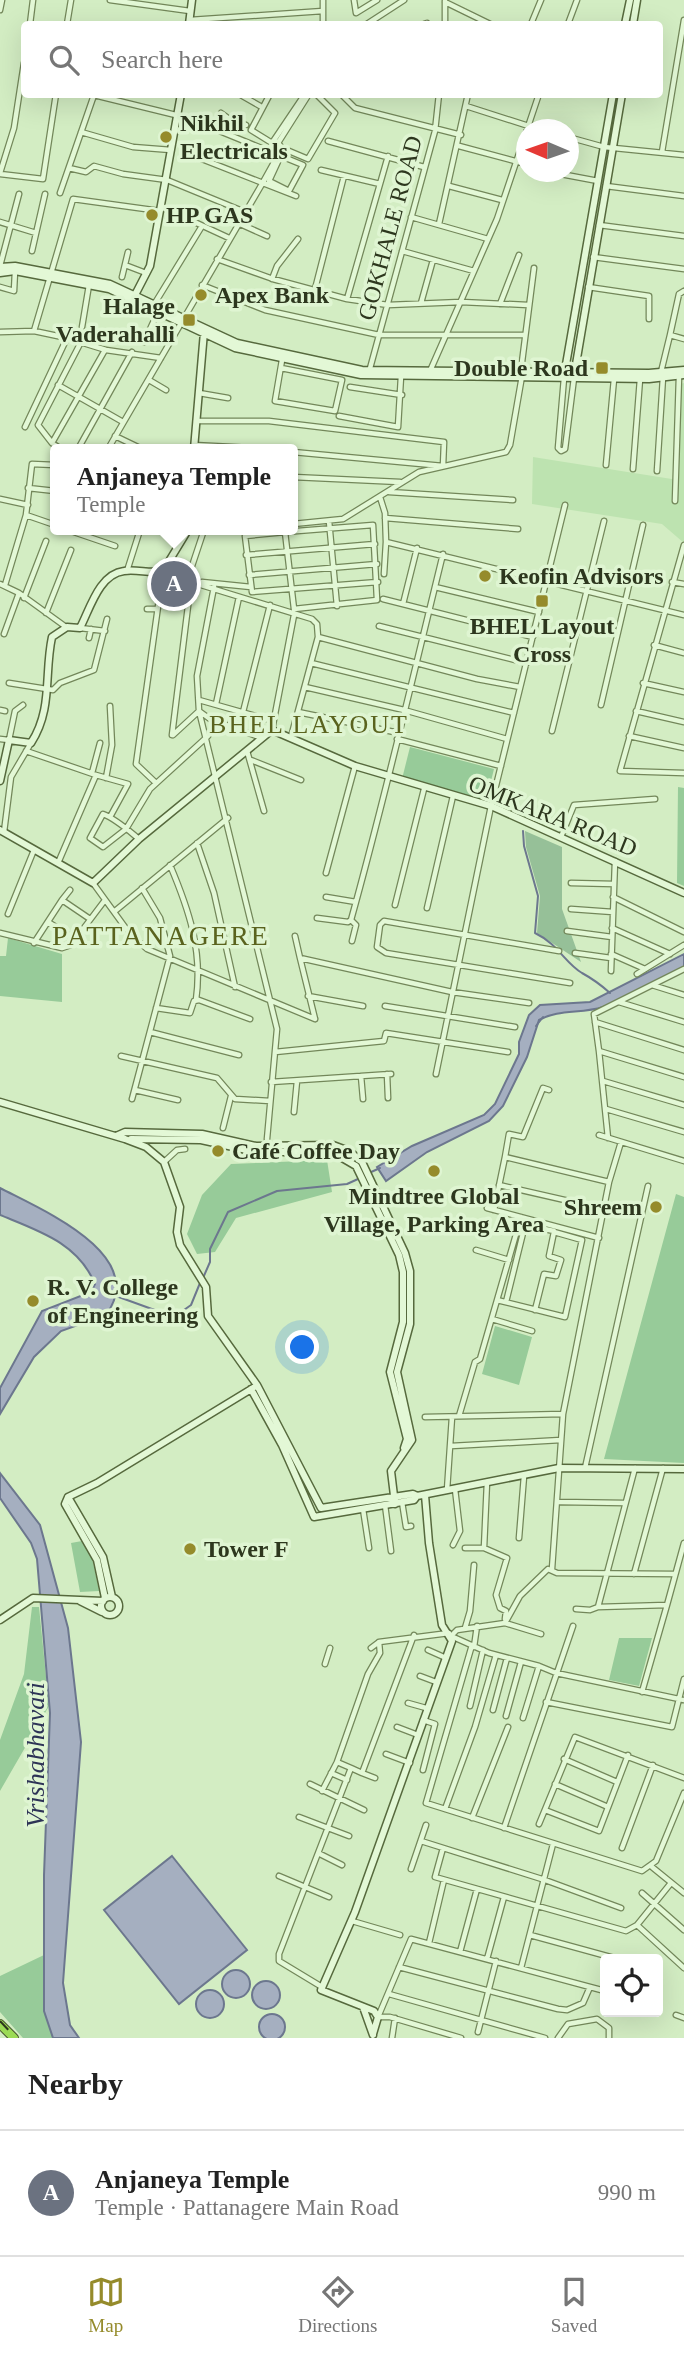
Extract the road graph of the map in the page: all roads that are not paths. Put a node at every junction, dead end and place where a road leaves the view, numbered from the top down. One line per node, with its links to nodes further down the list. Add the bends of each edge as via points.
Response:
1 (2, 0): 16 (street)
2 (33, 0): 20 (street)
3 (71, 0): 21 (street)
4 (110, 0): 17 (street)
5 (192, 0): 17 (street)
6 (323, 0): 18 (street)
7 (354, 0): 8 (street, via 356,13)
8 (377, 0)
9 (404, 0): 25 (street)
10 (532, 0): 15 (street)
11 (577, 0): 29 (street)
12 (630, 0): 30 (street)
13 (637, 0): 31 (street)
14 (445, 1): 26 (street); 27 (street)
15 (541, 2): 28 (street)
16 (0, 10)
17 (190, 11): 22 (street)
18 (323, 11): 23 (street); 24 (street)
19 (684, 20): 70 (street)
20 (30, 21)
21 (68, 21)
22 (189, 21)
23 (201, 21)
24 (323, 21)
25 (372, 21)
26 (445, 21)
27 (485, 21)
28 (532, 21)
29 (569, 21)
30 (626, 21)
31 (634, 21)
32 (21, 82): 80 (street)
33 (55, 98): 80 (street, via 43,179)
34 (93, 98): 60 (street)
35 (109, 98): 51 (street)
36 (180, 98): 51 (street)
37 (246, 98): 48 (street)
38 (268, 98): 61 (street, via 251,129)
39 (304, 98): 61 (street, via 274,142)
40 (305, 98): 68 (street, via 278,143)
41 (320, 98): 68 (street, via 335,113 308,159)
42 (345, 98): 59 (street, via 355,108)
43 (439, 98): 59 (street, GOKHALE ROAD)
44 (467, 98): 49 (street)
45 (538, 98): 54 (street)
46 (613, 98): 67 (street)
47 (621, 98): 67 (street)
48 (260, 106)
49 (466, 106): 56 (street); 62 (street)
50 (220, 113): 53 (street)
51 (178, 116): 52 (street); 69 (street)
52 (188, 118)
53 (228, 118): 57 (street); 58 (street)
54 (530, 119)
55 (195, 121): 58 (street)
56 (516, 122)
57 (246, 125)
58 (221, 131): 64 (street)
59 (435, 131): 62 (street); 77 (street, GOKHALE ROAD)
60 (81, 132): 69 (street, via 133,147); 78 (street)
61 (255, 133): 64 (street)
62 (461, 135): 66 (street)
63 (579, 140): 67 (street)
64 (250, 141): 72 (street)
65 (328, 141): 75 (street)
66 (459, 146): 76 (street); 87 (street)
67 (608, 147): 70 (street); 84 (street); 88 (street)
68 (282, 148): 72 (street)
69 (171, 150): 83 (street)
70 (662, 152): 74 (street)
71 (190, 154): 85 (street)
72 (280, 155): 72 (street, via 269,181 289,191 303,164); 85 (street)
73 (516, 155): 76 (street)
74 (684, 155)
75 (388, 156): 77 (street); 86 (street)
76 (514, 160): 94 (street)
77 (424, 167): 97 (street, GOKHALE ROAD)
78 (69, 168): 83 (street, via 86,172 94,166); 89 (street)
79 (321, 170): 81 (street)
80 (0, 173)
81 (344, 176): 86 (street); 132 (street)
82 (579, 177): 84 (street)
83 (167, 180): 95 (street); 96 (street)
84 (598, 181): 166 (street)
85 (262, 184): 93 (street); 96 (street)
86 (380, 184): 135 (street)
87 (449, 186): 94 (street); 101 (street)
88 (605, 186): 92 (street); 102 (street)
89 (60, 193)
90 (19, 194): 100 (street)
91 (45, 194): 104 (street)
92 (684, 195)
93 (296, 196)
94 (502, 200): 109 (street)
95 (161, 209): 103 (street); 124 (street); 125 (street, via 73,199)
96 (245, 212): 99 (street)
97 (411, 217): 101 (street); 111 (street, GOKHALE ROAD)
98 (0, 222): 100 (street)
99 (238, 223): 105 (street); 107 (street)
100 (9, 224): 104 (street); 118 (street)
101 (439, 224): 109 (street)
102 (598, 225): 106 (street); 114 (street)
103 (202, 226): 107 (street); 137 (street)
104 (36, 233): 110 (street)
105 (267, 236)
106 (684, 236)
107 (229, 238): 115 (street)
108 (298, 239): 127 (street)
109 (488, 239): 122 (street)
110 (33, 251)
111 (402, 251): 116 (street); 140 (street, GOKHALE ROAD)
112 (128, 252): 117 (street)
113 (519, 255): 139 (street)
114 (592, 257): 120 (street); 130 (street)
115 (217, 259): 127 (street); 129 (street)
116 (433, 260): 122 (street); 138 (street)
117 (125, 265): 124 (street); 126 (street)
118 (0, 266): 125 (street)
119 (534, 268): 141 (street)
120 (684, 269)
121 (15, 271): 123 (street); 125 (street); 131 (street, via 14,291)
122 (474, 271): 136 (street)
123 (0, 273)
124 (146, 273): 134 (street)
125 (50, 274): 128 (street); 134 (street, via 110,284); 146 (street)
126 (122, 277)
127 (272, 279): 132 (street)
128 (90, 284): 142 (street); 145 (street)
129 (202, 285): 144 (street); 149 (street, via 265,310)
130 (587, 287): 143 (street, via 649,296); 167 (street)
131 (0, 288)
132 (315, 289): 135 (street)
133 (684, 291): 152 (street, via 679,294)
134 (135, 295): 137 (street)
135 (347, 299): 140 (street)
136 (461, 302): 138 (street); 139 (street); 150 (street)
137 (155, 303): 144 (street)
138 (421, 303): 140 (street)
139 (500, 304): 141 (street)
140 (388, 305): 149 (street, GOKHALE ROAD)
141 (528, 305): 151 (street)
142 (159, 311): 144 (street); 156 (street)
143 (649, 318)
144 (182, 320): 148 (street); 159 (street)
145 (82, 327)
146 (34, 331): 147 (street); 153 (street)
147 (0, 332)
148 (204, 332): 160 (street, via 235,348); 164 (street); 176 (street)
149 (379, 335): 150 (street); 164 (street, GOKHALE ROAD)
150 (446, 335): 151 (street); 162 (street)
151 (524, 335): 163 (street)
152 (670, 335): 154 (street); 168 (street)
153 (67, 338): 155 (street); 184 (street)
154 (684, 339)
155 (81, 342): 157 (street); 173 (street)
156 (145, 342)
157 (106, 350): 158 (street); 178 (street)
158 (132, 352): 159 (street); 180 (street)
159 (161, 358): 172 (street)
160 (282, 360): 161 (street); 164 (street)
161 (281, 368): 161 (street, via 275,401 335,411 342,380)
162 (430, 370): 163 (street); 164 (street)
163 (521, 372): 166 (street); 169 (street); 194 (street, via 506,452)
164 (369, 373): 169 (street)
165 (682, 374): 168 (street); 205 (street)
166 (564, 375): 167 (street); 167 (street, via 561,452)
167 (574, 375): 168 (street); 170 (street)
168 (662, 375): 171 (street); 196 (street)
169 (401, 376): 177 (street)
170 (614, 378): 171 (street); 193 (street)
171 (640, 379): 195 (street)
172 (149, 380): 175 (street); 183 (street)
173 (58, 385): 178 (street); 186 (street, via 38,425)
174 (349, 387): 177 (street)
175 (166, 390)
176 (198, 393): 179 (street); 182 (street)
177 (402, 394): 181 (street, via 398,427)
178 (78, 396): 180 (street); 186 (street)
179 (228, 398)
180 (102, 410): 183 (street); 187 (street)
181 (339, 416)
182 (195, 421): 190 (street); 194 (street, via 270,421 444,442)
183 (123, 422): 185 (street)
184 (25, 427)
185 (115, 436): 188 (street); 189 (street)
186 (52, 443)
187 (81, 444)
188 (111, 444)
189 (132, 444)
190 (194, 444)
191 (298, 452): 194 (street)
192 (50, 464): 199 (street, via 32,464)
193 (606, 465)
194 (443, 466): 198 (street)
195 (633, 469)
196 (657, 471)
197 (298, 477): 198 (street)
198 (402, 482): 201 (street)
199 (28, 488): 200 (street); 206 (street)
200 (50, 490)
201 (388, 492): 202 (street); 204 (street)
202 (380, 497): 209 (street); 210 (street, via 343,519)
203 (0, 499): 206 (street)
204 (513, 500)
205 (675, 501)
206 (28, 505): 208 (street)
207 (565, 505): 242 (street)
208 (26, 515): 211 (street); 246 (street)
209 (385, 518): 215 (street); 225 (street)
210 (329, 521): 213 (street); 216 (street)
211 (50, 522)
212 (604, 522): 253 (street)
213 (298, 524)
214 (643, 525): 258 (street)
215 (518, 529)
216 (330, 530): 217 (street); 226 (street, via 373,525); 229 (street)
217 (298, 531)
218 (83, 535): 228 (street)
219 (138, 535): 237 (street)
220 (185, 535): 238 (street)
221 (203, 535): 249 (street, via 190,579)
222 (245, 535): 234 (street)
223 (285, 535): 232 (street)
224 (46, 541): 256 (street)
225 (386, 542): 230 (street); 240 (street)
226 (375, 544): 229 (street); 235 (street)
227 (684, 545): 245 (street)
228 (115, 546)
229 (332, 548): 232 (street); 236 (street)
230 (417, 548): 233 (street); 259 (street)
231 (71, 550): 267 (street)
232 (287, 552): 234 (street); 239 (street)
233 (443, 554): 242 (street); 251 (street)
234 (246, 555): 241 (street)
235 (377, 564): 236 (street); 244 (street)
236 (334, 568): 239 (street); 250 (street)
237 (127, 571): 238 (street); 273 (street, via 111,577 97,592)
238 (163, 571): 243 (street); 263 (street)
239 (288, 572): 241 (street); 252 (street)
240 (384, 574)
241 (249, 575): 249 (street)
242 (547, 581): 253 (street); 266 (street)
243 (191, 582): 248 (street); 299 (street, via 172,735)
244 (378, 582): 250 (street); 261 (street, via 377,600)
245 (673, 582): 247 (street); 264 (street)
246 (3, 584): 254 (street)
247 (684, 584)
248 (214, 587): 255 (street); 293 (street, via 197,676)
249 (251, 587): 252 (street, via 252,592)
250 (335, 587): 252 (street); 261 (street)
251 (435, 587): 265 (street); 266 (street)
252 (290, 588): 261 (street, via 294,609)
253 (588, 591): 258 (street); 307 (street)
254 (19, 593): 256 (street); 276 (street)
255 (239, 597): 260 (street); 294 (street)
256 (23, 598): 267 (street)
257 (383, 599): 259 (street)
258 (625, 599): 264 (street); 296 (street)
259 (402, 604): 265 (street)
260 (270, 605): 268 (street); 301 (street)
261 (337, 606)
262 (147, 609): 263 (street)
263 (157, 609): 331 (street, via 136,764)
264 (664, 610): 269 (street); 281 (street)
265 (429, 611): 278 (street); 280 (street)
266 (539, 612): 278 (street)
267 (46, 613): 272 (street)
268 (294, 615): 277 (street, via 317,624); 304 (street)
269 (684, 615)
270 (107, 619): 275 (street)
271 (379, 626): 280 (street)
272 (67, 628): 273 (street); 291 (street, via 52,637)
273 (80, 628): 274 (street)
274 (91, 629): 275 (street); 279 (street)
275 (105, 631): 291 (street, via 96,667)
276 (4, 634)
277 (318, 637): 283 (street); 284 (street)
278 (533, 637): 285 (street)
279 (89, 638)
280 (422, 638): 283 (street); 285 (street)
281 (654, 645): 282 (street); 287 (street)
282 (684, 653)
283 (416, 662): 289 (street); 290 (street)
284 (311, 663): 288 (street); 290 (street)
285 (527, 663): 289 (street)
286 (9, 683): 291 (street)
287 (643, 683): 292 (street); 300 (street)
288 (304, 687): 298 (street); 302 (street)
289 (520, 687): 303 (street)
290 (410, 688): 298 (street); 303 (street)
291 (48, 691): 316 (street)
292 (684, 692)
293 (199, 699): 294 (street); 299 (street)
294 (216, 704): 301 (street)
295 (23, 705): 315 (street, via 15,711)
296 (601, 705)
297 (110, 706): 327 (street, via 112,745)
298 (404, 710): 309 (street); 314 (street)
299 (199, 711): 308 (street); 311 (street)
300 (636, 711): 305 (street); 310 (street)
301 (243, 712): 304 (street)
302 (298, 712): 309 (street); 312 (street)
303 (514, 713): 314 (street)
304 (274, 721): 306 (street)
305 (684, 722)
306 (272, 730): 311 (street); 312 (street, OMKARA ROAD)
307 (552, 731)
308 (208, 736): 326 (street); 331 (street)
309 (398, 736): 323 (street); 328 (street)
310 (629, 736): 318 (street); 324 (street, via 620,771)
311 (262, 737): 319 (street)
312 (291, 737): 322 (street, OMKARA ROAD)
313 (0, 739): 315 (street)
314 (508, 739): 323 (street)
315 (9, 740): 316 (street); 329 (street)
316 (31, 743): 320 (street)
317 (100, 743): 325 (street)
318 (684, 748)
319 (247, 750): 321 (street); 326 (street)
320 (26, 751): 325 (street); 340 (street, via 11,777)
321 (250, 760): 330 (street); 336 (street)
322 (355, 766): 328 (street, OMKARA ROAD); 348 (street)
323 (500, 766): 335 (street)
324 (684, 773)
325 (94, 774): 327 (street); 346 (street)
326 (217, 775): 338 (street); 342 (street)
327 (106, 778): 337 (street, via 128,784)
328 (390, 778): 332 (street, OMKARA ROAD); 359 (street)
329 (0, 779)
330 (301, 780)
331 (156, 783): 339 (street)
332 (424, 789): 333 (street, OMKARA ROAD); 360 (street)
333 (453, 796): 335 (street, OMKARA ROAD); 361 (street)
334 (655, 799): 341 (street, via 574,804)
335 (491, 806): 341 (street, OMKARA ROAD); 374 (street)
336 (264, 811)
337 (110, 817): 339 (street); 339 (street, via 101,816 91,839 103,847)
338 (228, 818): 343 (street); 401 (street)
339 (126, 829): 342 (street)
340 (2, 831): 344 (street)
341 (561, 837): 345 (street, OMKARA ROAD)
342 (139, 839): 349 (street)
343 (197, 843): 347 (street); 395 (street, via 214,893)
344 (34, 849): 346 (street); 365 (street)
345 (615, 861): 351 (street); 354 (street, OMKARA ROAD)
346 (58, 863): 349 (street)
347 (170, 865): 352 (street); 390 (street, via 190,912)
348 (326, 873)
349 (93, 883): 358 (street)
350 (571, 883): 351 (street)
351 (614, 884): 356 (street)
352 (142, 888): 363 (street); 384 (street, via 160,918)
353 (70, 890): 357 (street)
354 (684, 893)
355 (326, 897): 359 (street)
356 (613, 897): 364 (street); 372 (street)
357 (62, 900): 367 (street); 369 (street)
358 (105, 900): 363 (street); 367 (street)
359 (356, 902): 368 (street)
360 (395, 905)
361 (427, 908)
362 (571, 909): 364 (street)
363 (115, 911): 384 (street, via 147,949)
364 (613, 912): 370 (street)
365 (8, 914)
366 (317, 918): 368 (street)
367 (90, 919): 377 (street)
368 (351, 920): 378 (street, via 356,925)
369 (48, 922): 377 (street); 379 (street)
370 (612, 928): 376 (street); 383 (street)
371 (567, 931): 376 (street)
372 (684, 932)
373 (0, 933): 379 (street)
374 (464, 933): 381 (street); 387 (street); 387 (street, via 397,923 380,925 380,951)
375 (295, 936): 386 (street)
376 (612, 937): 385 (street)
377 (75, 939): 379 (street, via 57,949)
378 (352, 941)
379 (34, 943)
380 (684, 945): 383 (street)
381 (559, 951)
382 (575, 953): 385 (street)
383 (670, 954): 388 (street)
384 (170, 956): 390 (street); 405 (street)
385 (611, 956): 388 (street); 391 (street)
386 (300, 958): 396 (street); 398 (street)
387 (458, 963): 393 (street); 396 (street)
388 (645, 969): 392 (street)
389 (684, 969): 394 (street)
390 (200, 971): 395 (street); 399 (street)
391 (611, 971)
392 (637, 974)
393 (570, 983)
394 (651, 985): 397 (street); 400 (street)
395 (235, 987): 401 (street)
396 (452, 992): 402 (street); 406 (street)
397 (684, 995)
398 (308, 996): 401 (street, via 315,1020); 403 (street)
399 (196, 1000): 405 (street, via 190,1013); 407 (street)
400 (618, 1002): 408 (street, via 594,1014); 409 (street)
401 (272, 1003): 415 (street)
402 (529, 1003)
403 (363, 1006)
404 (385, 1006): 406 (street)
405 (156, 1008): 411 (street)
406 (447, 1017): 410 (street); 412 (street)
407 (250, 1019)
408 (595, 1022): 413 (street); 414 (street)
409 (684, 1022)
410 (515, 1027)
411 (150, 1032): 417 (street); 419 (street)
412 (443, 1040): 415 (street, via 386,1032 384,1041); 416 (street); 420 (street)
413 (684, 1050)
414 (599, 1051): 422 (street); 424 (street)
415 (275, 1052): 425 (street)
416 (508, 1052)
417 (239, 1055)
418 (121, 1056): 419 (street)
419 (142, 1060): 426 (street); 428 (street, via 217,1077)
420 (436, 1074)
421 (361, 1076): 423 (street); 429 (street, via 389,1074); 430 (street)
422 (684, 1077)
423 (297, 1081): 425 (street); 437 (street)
424 (603, 1081): 435 (street); 436 (street)
425 (271, 1082): 433 (street)
426 (135, 1090): 431 (street); 432 (street)
427 (549, 1090): 447 (street, via 543,1088 523,1137 509,1134)
428 (231, 1096): 433 (street); 438 (street)
429 (388, 1098)
430 (363, 1099)
431 (132, 1100)
432 (178, 1100)
433 (270, 1101): 444 (street)
434 (0, 1102): 441 (street)
435 (684, 1105)
436 (606, 1109): 439 (street); 442 (street)
437 (294, 1112)
438 (223, 1128)
439 (684, 1132)
440 (599, 1135): 442 (street)
441 (116, 1136): 443 (street); 450 (street, via 125,1132 192,1133 252,1145 327,1145 345,1149)
442 (608, 1138): 445 (street)
443 (125, 1139): 449 (street, via 156,1153); 450 (street, via 201,1140 256,1152 332,1152)
444 (267, 1139)
445 (621, 1142): 448 (street); 451 (street)
446 (185, 1149): 449 (street)
447 (505, 1157): 451 (street); 452 (street)
448 (684, 1161)
449 (164, 1162): 467 (street, via 180,1207 180,1245 202,1280 208,1315)
450 (359, 1164): 485 (street, via 403,1272 403,1322 390,1372 407,1439 391,1471)
451 (609, 1182): 455 (street)
452 (499, 1185): 455 (street); 456 (street)
453 (648, 1186): 476 (street)
454 (487, 1208): 456 (street)
455 (604, 1209): 459 (street)
456 (494, 1210): 457 (street)
457 (521, 1217): 458 (street); 461 (street)
458 (555, 1229): 459 (street); 463 (street, via 525,1225); 464 (street, via 549,1256 561,1260 556,1276 544,1273); 464 (street, via 582,1240 565,1317)
459 (599, 1238): 468 (street)
460 (476, 1250): 461 (street)
461 (509, 1259): 462 (street)
462 (497, 1300): 463 (street); 465 (street)
463 (506, 1302): 464 (street)
464 (535, 1310)
465 (492, 1319): 466 (street); 469 (street)
466 (532, 1331)
467 (254, 1387): 484 (street, via 286,1436 316,1503 328,1508); 489 (street, via 314,1517); 504 (street, via 68,1497 103,1557)
468 (563, 1414): 469 (street); 472 (street)
469 (459, 1416): 471 (street)
470 (425, 1417): 471 (street)
471 (452, 1417): 473 (street)
472 (561, 1440): 473 (street); 475 (street)
473 (451, 1446): 482 (street)
474 (635, 1467): 476 (street); 477 (street); 487 (street)
475 (559, 1468): 476 (street); 479 (street); 486 (street)
476 (585, 1468)
477 (663, 1468): 478 (street); 501 (street)
478 (684, 1469)
479 (524, 1476): 480 (street); 491 (street)
480 (487, 1482): 481 (street); 496 (street)
481 (455, 1489): 482 (street); 493 (street, via 460,1531)
482 (447, 1491): 483 (street)
483 (421, 1495): 485 (street); 514 (street, via 442,1625)
484 (362, 1501): 485 (street); 489 (street)
485 (397, 1501): 488 (street); 490 (street, via 406,1527)
486 (559, 1502): 487 (street); 499 (street)
487 (625, 1503): 500 (street)
488 (385, 1505): 489 (street); 497 (street)
489 (363, 1509): 494 (street)
490 (411, 1526)
491 (519, 1538)
492 (684, 1543): 502 (street)
493 (453, 1545)
494 (369, 1548)
495 (465, 1548): 496 (street)
496 (484, 1548): 510 (street, via 507,1558 496,1598 506,1611)
497 (391, 1551)
498 (474, 1565): 513 (street)
499 (552, 1569): 500 (street, via 557,1573); 510 (street, via 520,1596)
500 (606, 1573): 501 (street); 506 (street)
501 (634, 1574): 502 (street)
502 (675, 1574): 505 (street)
503 (72, 1599): 504 (street); 508 (street); 509 (street, via 33,1598)
504 (106, 1599): 508 (street); 508 (street, via 119,1601 118,1611 111,1616)
505 (667, 1605): 506 (street); 533 (street)
506 (598, 1607): 507 (street)
507 (576, 1609)
508 (104, 1613)
509 (0, 1620)
510 (505, 1623): 511 (street); 515 (street)
511 (477, 1626): 513 (street); 518 (street)
512 (573, 1626): 529 (street)
513 (465, 1628): 514 (street)
514 (450, 1634): 516 (street); 518 (street); 524 (street)
515 (541, 1634)
516 (414, 1635): 517 (street); 555 (street)
517 (379, 1642): 520 (street); 549 (street, via 380,1653)
518 (473, 1646): 522 (street); 566 (street, via 425,1800)
519 (330, 1648): 527 (street)
520 (371, 1648)
521 (428, 1650): 524 (street)
522 (483, 1650): 523 (street); 537 (street)
523 (496, 1655): 525 (street); 566 (street)
524 (446, 1658): 532 (street)
525 (507, 1658): 526 (street); 539 (street)
526 (521, 1662): 528 (street); 540 (street)
527 (325, 1664)
528 (539, 1666): 529 (street); 541 (street)
529 (556, 1673): 533 (street); 535 (street)
530 (420, 1676): 532 (street)
531 (684, 1679): 534 (street)
532 (436, 1682): 538 (street)
533 (642, 1692): 534 (street)
534 (681, 1699): 535 (street, via 672,1727)
535 (546, 1702): 573 (street)
536 (408, 1703): 538 (street)
537 (470, 1706)
538 (426, 1708): 542 (street)
539 (493, 1710)
540 (506, 1716)
541 (523, 1718)
542 (423, 1720): 545 (street); 553 (street, via 435,1724)
543 (397, 1727): 545 (street)
544 (508, 1727): 570 (street)
545 (418, 1735): 550 (street)
546 (386, 1754): 550 (street)
547 (628, 1755): 548 (street, via 575,1737); 551 (street); 559 (street)
548 (564, 1759): 559 (street); 561 (street)
549 (337, 1762): 552 (street); 554 (street)
550 (411, 1763): 597 (street)
551 (653, 1765): 557 (street); 579 (street)
552 (351, 1768): 555 (street); 558 (street)
553 (423, 1770)
554 (331, 1773): 558 (street); 562 (street)
555 (362, 1773): 556 (street)
556 (375, 1778)
557 (684, 1778)
558 (347, 1780): 564 (street)
559 (617, 1782): 565 (street)
560 (310, 1784): 562 (street)
561 (555, 1784): 565 (street); 568 (street)
562 (323, 1791): 564 (street)
563 (684, 1793): 582 (street)
564 (340, 1801): 567 (street); 574 (street)
565 (608, 1807): 568 (street, via 599,1831)
566 (445, 1809): 570 (street)
567 (363, 1810)
568 (545, 1810): 571 (street)
569 (299, 1816): 574 (street)
570 (472, 1818): 573 (street)
571 (539, 1824)
572 (426, 1825): 576 (street)
573 (504, 1828): 577 (street)
574 (329, 1829): 575 (street); 580 (street)
575 (349, 1836)
576 (421, 1841): 578 (street); 583 (street)
577 (553, 1844): 582 (street, via 636,1871); 586 (street)
578 (443, 1848): 585 (street, via 435,1877); 586 (street)
579 (621, 1848)
580 (320, 1854): 581 (street); 588 (street)
581 (342, 1865)
582 (652, 1867): 587 (street)
583 (411, 1869)
584 (279, 1876): 588 (street)
585 (444, 1880): 589 (street); 602 (street)
586 (545, 1880): 595 (street); 596 (street)
587 (671, 1883): 591 (street); 594 (street)
588 (306, 1887): 592 (street); 610 (street, via 279,1960)
589 (477, 1889): 593 (street); 603 (street)
590 (642, 1893): 594 (street)
591 (684, 1893)
592 (329, 1897)
593 (504, 1897): 595 (street); 605 (street)
594 (654, 1903): 598 (street); 599 (street)
595 (538, 1906): 598 (street, via 626,1931); 601 (street)
596 (621, 1908)
597 (352, 1921): 600 (street); 610 (street)
598 (637, 1926): 609 (street)
599 (684, 1930)
600 (400, 1935)
601 (530, 1935): 604 (street); 608 (street)
602 (429, 1943): 603 (street); 607 (street, via 408,1941)
603 (460, 1952): 605 (street)
604 (600, 1954)
605 (488, 1959): 606 (street)
606 (496, 1961): 608 (street); 612 (street)
607 (399, 1967): 612 (street); 614 (street)
608 (521, 1968): 611 (street)
609 (684, 1968)
610 (322, 1987): 615 (street, via 322,1993)
611 (590, 1987): 612 (street, via 583,2003 567,2010); 613 (street)
612 (489, 1990): 619 (street)
613 (600, 1990)
614 (389, 1994): 617 (street); 619 (street)
615 (363, 2007): 617 (street); 624 (street)
616 (676, 2015): 620 (street)
617 (381, 2017): 618 (street); 622 (street); 624 (street)
618 (395, 2018): 622 (street); 627 (street)
619 (482, 2018): 623 (street); 628 (street)
620 (684, 2018)
621 (0, 2025): 625 (highway)
622 (392, 2028): 626 (street)
623 (478, 2032)
624 (373, 2036)
625 (13, 2038)
626 (391, 2038)
627 (461, 2038)
628 (545, 2038)
629 (558, 2038): 630 (street, via 568,2024 597,2019 609,2028)
630 (609, 2038)

